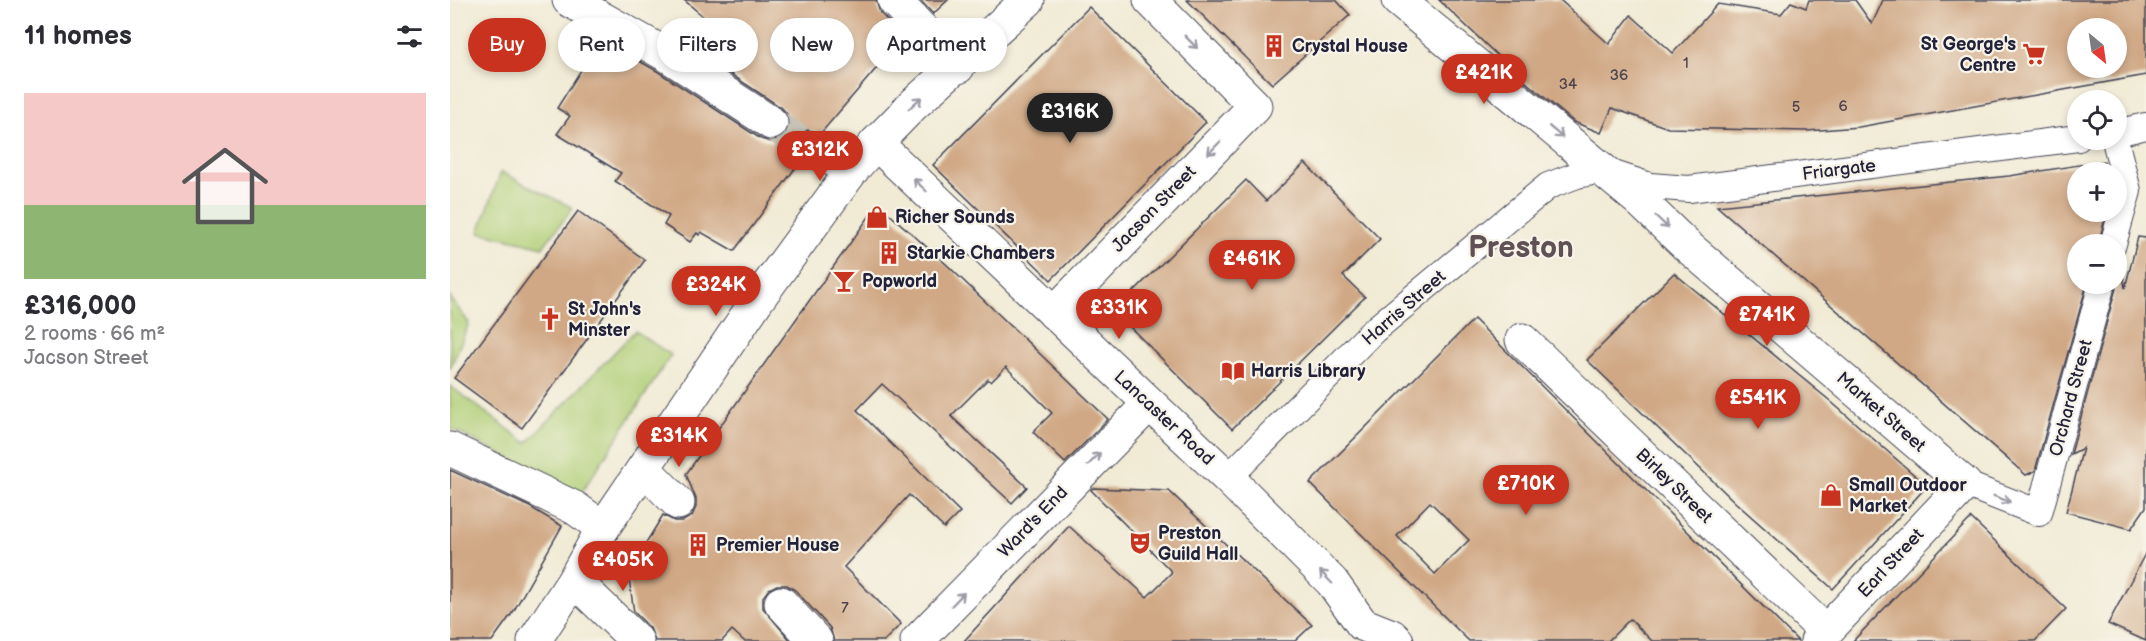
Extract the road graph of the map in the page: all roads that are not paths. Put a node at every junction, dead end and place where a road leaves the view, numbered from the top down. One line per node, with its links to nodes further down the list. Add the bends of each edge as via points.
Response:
1 (569, 0): 9 (street, via 667,55)
2 (894, 0): 6 (street)
3 (1028, 0): 7 (street)
4 (1150, 0): 20 (street, Jacson Street, one-way to 20, via 1255,106)
5 (1398, 0): 17 (street, Market Street, one-way to 17)
6 (911, 18)
7 (1007, 20)
8 (952, 72): 13 (street, one-way to 8)
9 (771, 123)
10 (2146, 126): 11 (street)
11 (2127, 130)
12 (2067, 139): 17 (street, Friargate, via 1689,189 1650,186)
13 (876, 143): 16 (street); 20 (street, Lancaster Road, one-way to 13)
14 (810, 149): 16 (street)
15 (2118, 150): 18 (street, via 2128,191)
16 (853, 169): 24 (street, via 758,299)
17 (1602, 170): 25 (street, Harris Street, via 1548,186 1373,331); 26 (street, Market Street, one-way to 26)
18 (2116, 234)
19 (2099, 294): 28 (street, Orchard Street)
20 (1054, 313): 22 (street, Lancaster Road)
21 (1522, 340): 33 (street, Birley Street)
22 (1149, 404): 25 (street, Lancaster Road); 37 (street, Ward's End, one-way to 22)
23 (450, 449): 29 (street, via 575,508)
24 (644, 470): 27 (street); 29 (street)
25 (1228, 478): 32 (street, Lancaster Road, one-way to 25, via 1332,582)
26 (1965, 484): 28 (street, Market Street, one-way to 28); 33 (street, Earl Street)
27 (678, 503)
28 (2039, 513)
29 (603, 528): 30 (street)
30 (574, 580): 34 (street); 35 (street)
31 (782, 603): 36 (street)
32 (1352, 632): 38 (street, Lancaster Road, via 1392,636)
33 (1821, 636)
34 (534, 641)
35 (637, 641)
36 (816, 641)
37 (917, 641)
38 (1397, 641)

